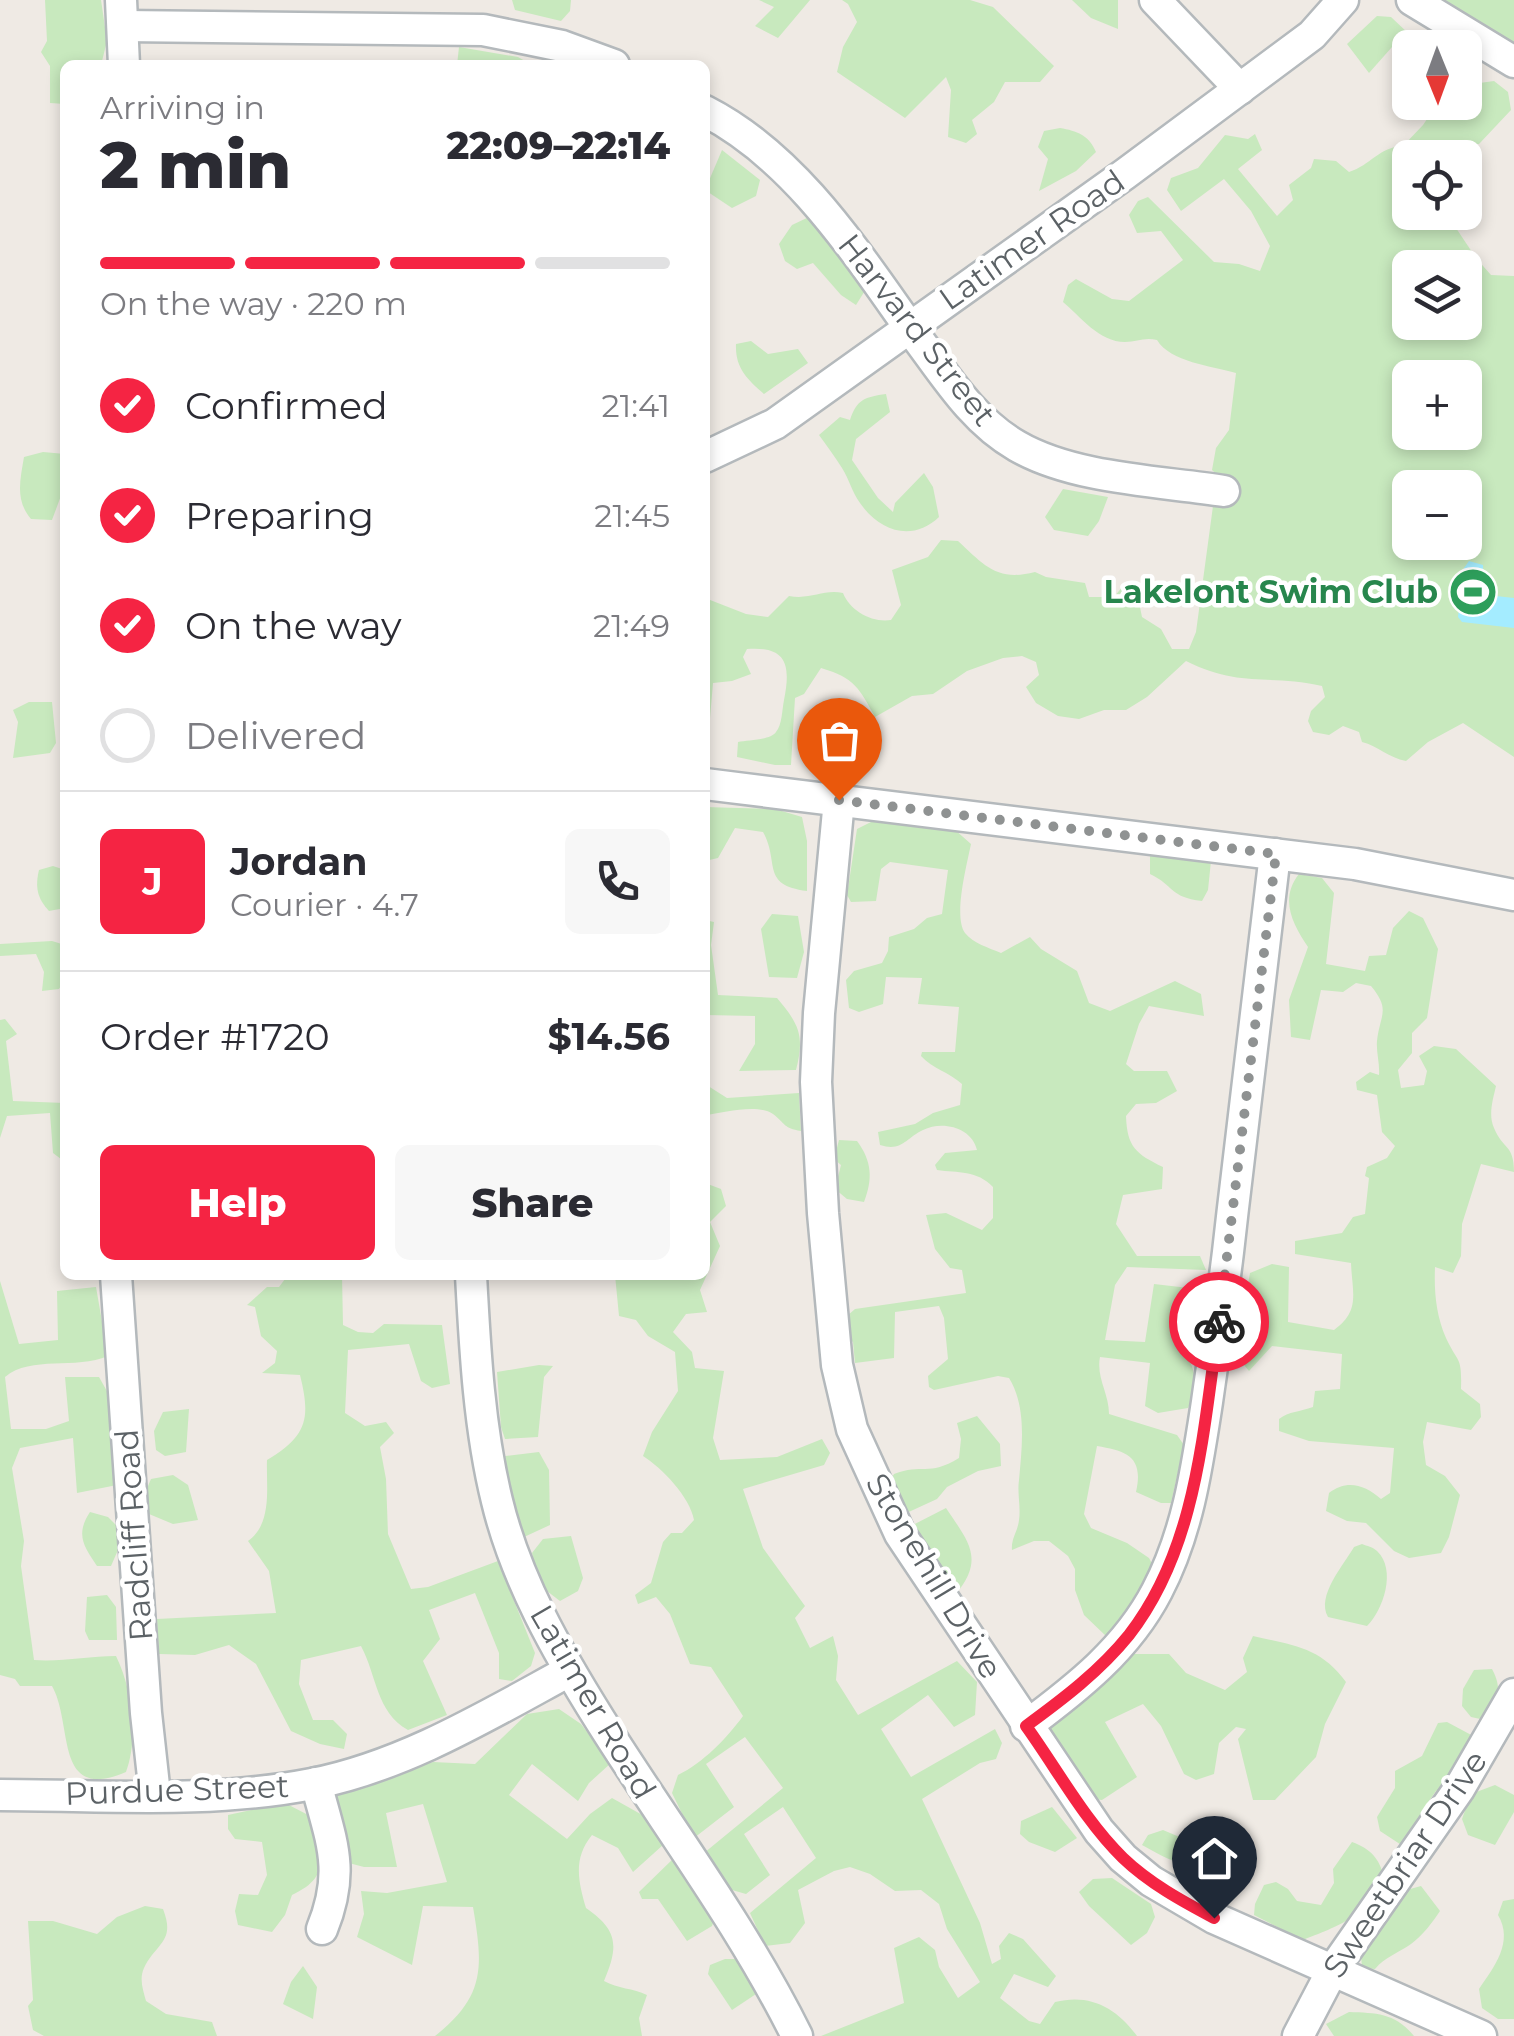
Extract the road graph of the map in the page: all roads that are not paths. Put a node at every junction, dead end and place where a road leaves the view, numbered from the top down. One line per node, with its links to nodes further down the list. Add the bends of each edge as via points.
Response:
1 (1155, 0): 8 (street)
2 (1344, 0): 8 (street, Latimer Road, via 1312,34)
3 (1412, 0): 7 (street)
4 (123, 13): 5 (street); 6 (street, via 483,30)
5 (124, 60)
6 (600, 60)
7 (1514, 62)
8 (1240, 89): 10 (street, Latimer Road)
9 (710, 113): 10 (street, Harvard Street, via 790,175)
10 (910, 327): 11 (street, Latimer Road, via 775,424); 12 (street, Harvard Street, via 971,409 1018,447 1069,466)
11 (710, 455)
12 (1224, 490)
13 (710, 785): 14 (street)
14 (839, 800): 15 (street); 21 (street, Stonehill Drive, via 816,1082 822,1213 843,1399 897,1528)
15 (1276, 854): 16 (street); 21 (street, via 1220,1315 1187,1514 1156,1594 1130,1634)
16 (1514, 895)
17 (116, 1280): 24 (street, Radcliff Road)
18 (471, 1280): 19 (street, Latimer Road, via 497,1503 532,1598)
19 (569, 1671): 22 (street, Purdue Street, via 428,1744); 27 (street, Latimer Road, via 748,1946)
20 (1514, 1694): 26 (street, Sweetbriar Drive, via 1459,1790)
21 (1026, 1726): 26 (street, Stonehill Drive, via 1123,1858 1180,1900)
22 (316, 1783): 24 (street, Purdue Street, via 241,1794); 25 (street, via 337,1879)
23 (0, 1794): 24 (street, Purdue Street)
24 (155, 1795)
25 (322, 1929)
26 (1332, 1971): 28 (street, Sweetbriar Drive); 29 (street, Stonehill Drive)
27 (796, 2036)
28 (1298, 2036)
29 (1482, 2036)

